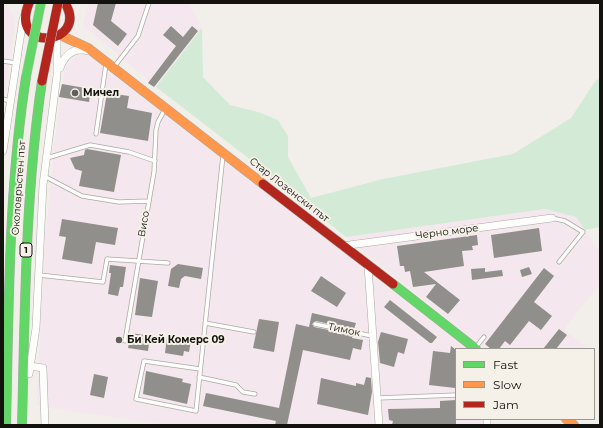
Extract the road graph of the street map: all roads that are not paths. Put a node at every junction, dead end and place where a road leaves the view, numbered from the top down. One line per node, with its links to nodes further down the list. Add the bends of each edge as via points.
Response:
1 (41, 3): 46 (main road, Околовръстен път / 1, bridge, via 18,130 11,214)
2 (58, 3): 45 (main road, Околовръстен път / 1, bridge, via 42,81 31,158 27,213)
3 (65, 3): 7 (main road, Стар Лозенски път)
4 (72, 3): 7 (street)
5 (149, 3): 12 (lane, via 138,36)
6 (26, 7): 8 (main road, via 26,24 32,33 45,39); 11 (street, Околовръстен път)
7 (69, 19): 8 (main road); 9 (main road, Стар Лозенски път, via 74,32)
8 (58, 36): 9 (main road, Стар Лозенски път); 13 (street)
9 (91, 51): 12 (main road, Стар Лозенски път); 13 (street, via 71,52 64,58)
10 (3, 61): 11 (lane)
11 (16, 63): 14 (street, Околовръстен път)
12 (110, 65): 15 (main road, Стар Лозенски път); 16 (lane)
13 (57, 75): 19 (street)
14 (6, 100): 17 (street, Околовръстен път)
15 (165, 108): 18 (main road, Стар Лозенски път); 20 (lane, Висо, via 158,122)
16 (96, 134)
17 (3, 151)
18 (224, 153): 24 (main road, Стар Лозенски път); 30 (lane)
19 (46, 158): 20 (lane, via 90,145 129,152); 21 (street)
20 (155, 161): 22 (lane, Висо)
21 (44, 176): 22 (lane, via 82,196 118,202); 29 (street)
22 (149, 200): 25 (lane, Висо)
23 (552, 218): 24 (street, Черно море); 26 (lane, via 565,221 583,232)
24 (342, 246): 28 (main road, Стар Лозенски път)
25 (138, 261): 27 (lane); 29 (lane, via 107,259 103,282); 35 (lane, Висо)
26 (559, 262)
27 (168, 263)
28 (368, 266): 33 (street); 36 (main road, Стар Лозенски път)
29 (39, 275): 38 (street, via 36,328)
30 (205, 323): 32 (lane); 39 (lane)
31 (315, 324): 33 (lane, Тимок)
32 (254, 332)
33 (372, 336): 44 (street)
34 (484, 337): 37 (lane)
35 (125, 342)
36 (475, 348)
37 (477, 348)
38 (30, 366): 45 (street); 47 (street, via 43,368)
39 (200, 369): 40 (lane); 40 (lane, via 144,361 136,399 196,411)
40 (199, 377): 42 (lane, via 236,385 243,392)
41 (3, 394): 46 (street, Околовръстен път)
42 (255, 394)
43 (455, 395): 44 (lane)
44 (378, 398): 48 (street)
45 (22, 423)
46 (6, 424)
47 (45, 425)
48 (379, 425)

